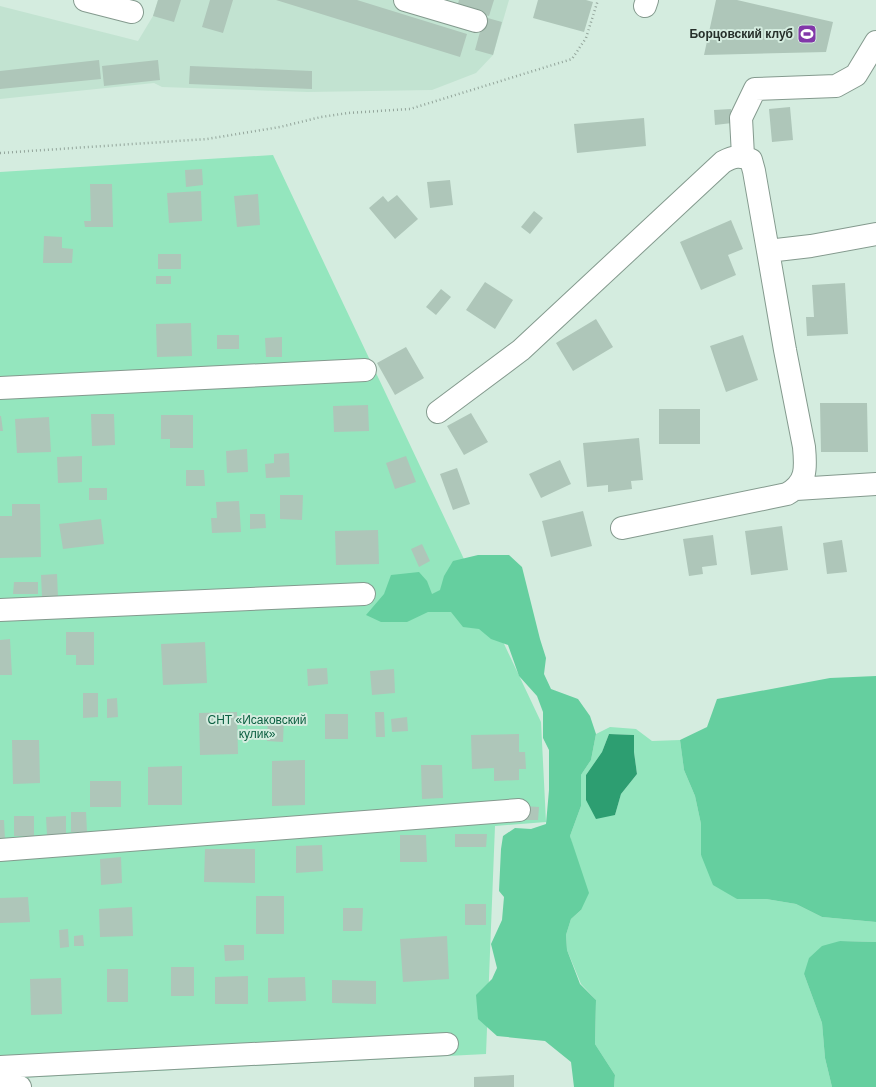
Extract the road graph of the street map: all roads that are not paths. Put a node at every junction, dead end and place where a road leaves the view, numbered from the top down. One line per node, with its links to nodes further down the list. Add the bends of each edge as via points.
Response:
1 (85, 0): 4 (street)
2 (405, 0): 3 (street)
3 (443, 6): 5 (street)
4 (132, 12)
5 (476, 21)
6 (876, 42): 7 (street, via 856,75 836,86 755,89 741,118)
7 (743, 156): 9 (street, via 751,160 754,171); 12 (street, via 733,156 723,162 521,350)
8 (876, 234): 9 (street)
9 (768, 251): 14 (street, via 806,463 803,478)
10 (365, 370): 11 (street)
11 (0, 388)
12 (438, 412)
13 (876, 484): 14 (street)
14 (796, 489): 15 (street, via 787,494)
15 (622, 528)
16 (364, 594): 17 (street)
17 (0, 610)
18 (519, 810): 19 (street)
19 (0, 850)
20 (447, 1044): 21 (street)
21 (0, 1067)
22 (0, 1079): 23 (street)
23 (20, 1087)

